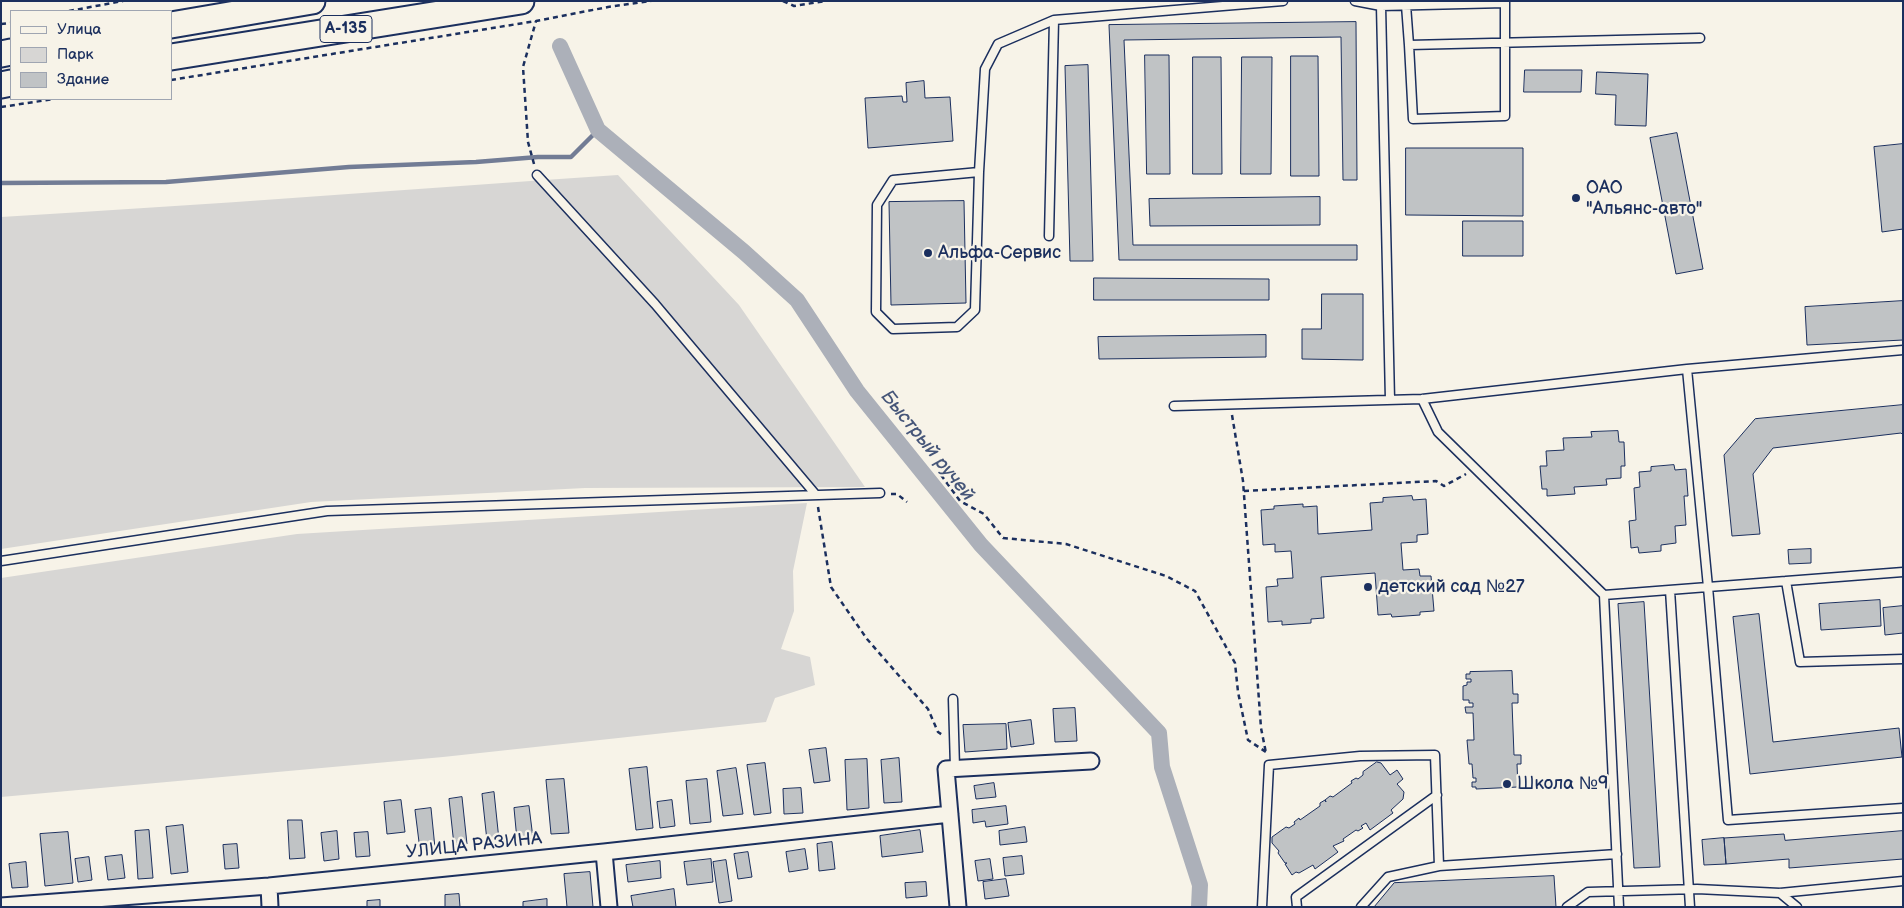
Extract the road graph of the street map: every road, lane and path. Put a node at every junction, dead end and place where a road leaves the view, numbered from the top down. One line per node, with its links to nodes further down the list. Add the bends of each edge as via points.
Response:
1 (123, 1): 12 (path)
2 (312, 1): 15 (highway, А-135)
3 (521, 1): 19 (highway, А-135)
4 (651, 1): 14 (path)
5 (783, 1): 6 (path, via 794,6)
6 (825, 1)
7 (1283, 1): 13 (lane)
8 (1355, 1): 11 (lane)
9 (1505, 2): 10 (lane); 17 (lane)
10 (1406, 5): 11 (lane); 18 (lane)
11 (1381, 6): 29 (lane)
12 (74, 10)
13 (1054, 20): 23 (lane, via 998,44 985,70); 25 (lane)
14 (536, 21): 20 (path); 24 (path, via 523,67 528,142)
15 (172, 25)
16 (1700, 38): 17 (lane)
17 (1505, 42): 18 (lane); 18 (lane, via 1505,116 1413,119)
18 (1409, 45)
19 (172, 58)
20 (172, 80)
21 (47, 100): 22 (path)
22 (1, 107)
23 (979, 172): 23 (lane, via 893,180 878,205 876,312 893,329 957,327 975,310)
24 (537, 175): 36 (lane, via 655,304)
25 (1049, 236)
26 (1903, 350): 27 (lane)
27 (1687, 369): 28 (lane); 41 (lane)
28 (1422, 399): 29 (lane); 32 (lane, via 1438,432)
29 (1390, 400): 30 (lane)
30 (1230, 404): 31 (lane); 34 (path)
31 (1174, 406)
32 (1476, 469): 34 (path, via 1444,486 1436,481); 43 (lane)
33 (941, 476): 47 (path, via 960,501 984,514 1003,538 1066,544 1166,576 1195,591 1235,664 1248,740)
34 (1244, 491): 47 (path, via 1261,728)
35 (880, 493): 36 (lane); 37 (path, via 897,494)
36 (816, 495): 38 (lane, via 327,511); 46 (path, via 831,586 867,639 928,709 938,732)
37 (907, 502)
38 (1, 562)
39 (1903, 572): 40 (lane)
40 (1786, 581): 41 (lane); 44 (lane, via 1800,662)
41 (1708, 586): 42 (lane); 52 (lane, via 1728,820)
42 (1670, 590): 43 (lane); 59 (lane)
43 (1604, 595): 55 (lane)
44 (1903, 659)
45 (953, 699): 46 (lane)
46 (954, 745): 50 (lane)
47 (1266, 752): 49 (path)
48 (1091, 760): 50 (street)
49 (1269, 765): 51 (lane, via 1360,756 1435,755); 66 (lane)
50 (951, 769): 53 (street)
51 (1436, 795): 56 (lane); 67 (lane, via 1296,897)
52 (1903, 808)
53 (950, 814): 54 (street, УЛИЦА РАЗИНА); 65 (street)
54 (604, 852): 58 (street, УЛИЦА РАЗИНА); 64 (street)
55 (1617, 854): 56 (lane); 60 (lane)
56 (1439, 866): 68 (lane, via 1388,877)
57 (1903, 881): 61 (lane)
58 (269, 886): 62 (street, УЛИЦА РАЗИНА); 63 (street)
59 (1689, 889): 60 (lane); 61 (lane); 71 (lane)
60 (1618, 891): 69 (lane, via 1588,892); 70 (lane)
61 (1780, 893): 72 (lane)
62 (1, 906)
63 (270, 907)
64 (609, 907)
65 (958, 907)
66 (1262, 907)
67 (1297, 907)
68 (1360, 907)
69 (1567, 907)
70 (1619, 907)
71 (1690, 907)
72 (1797, 907)

